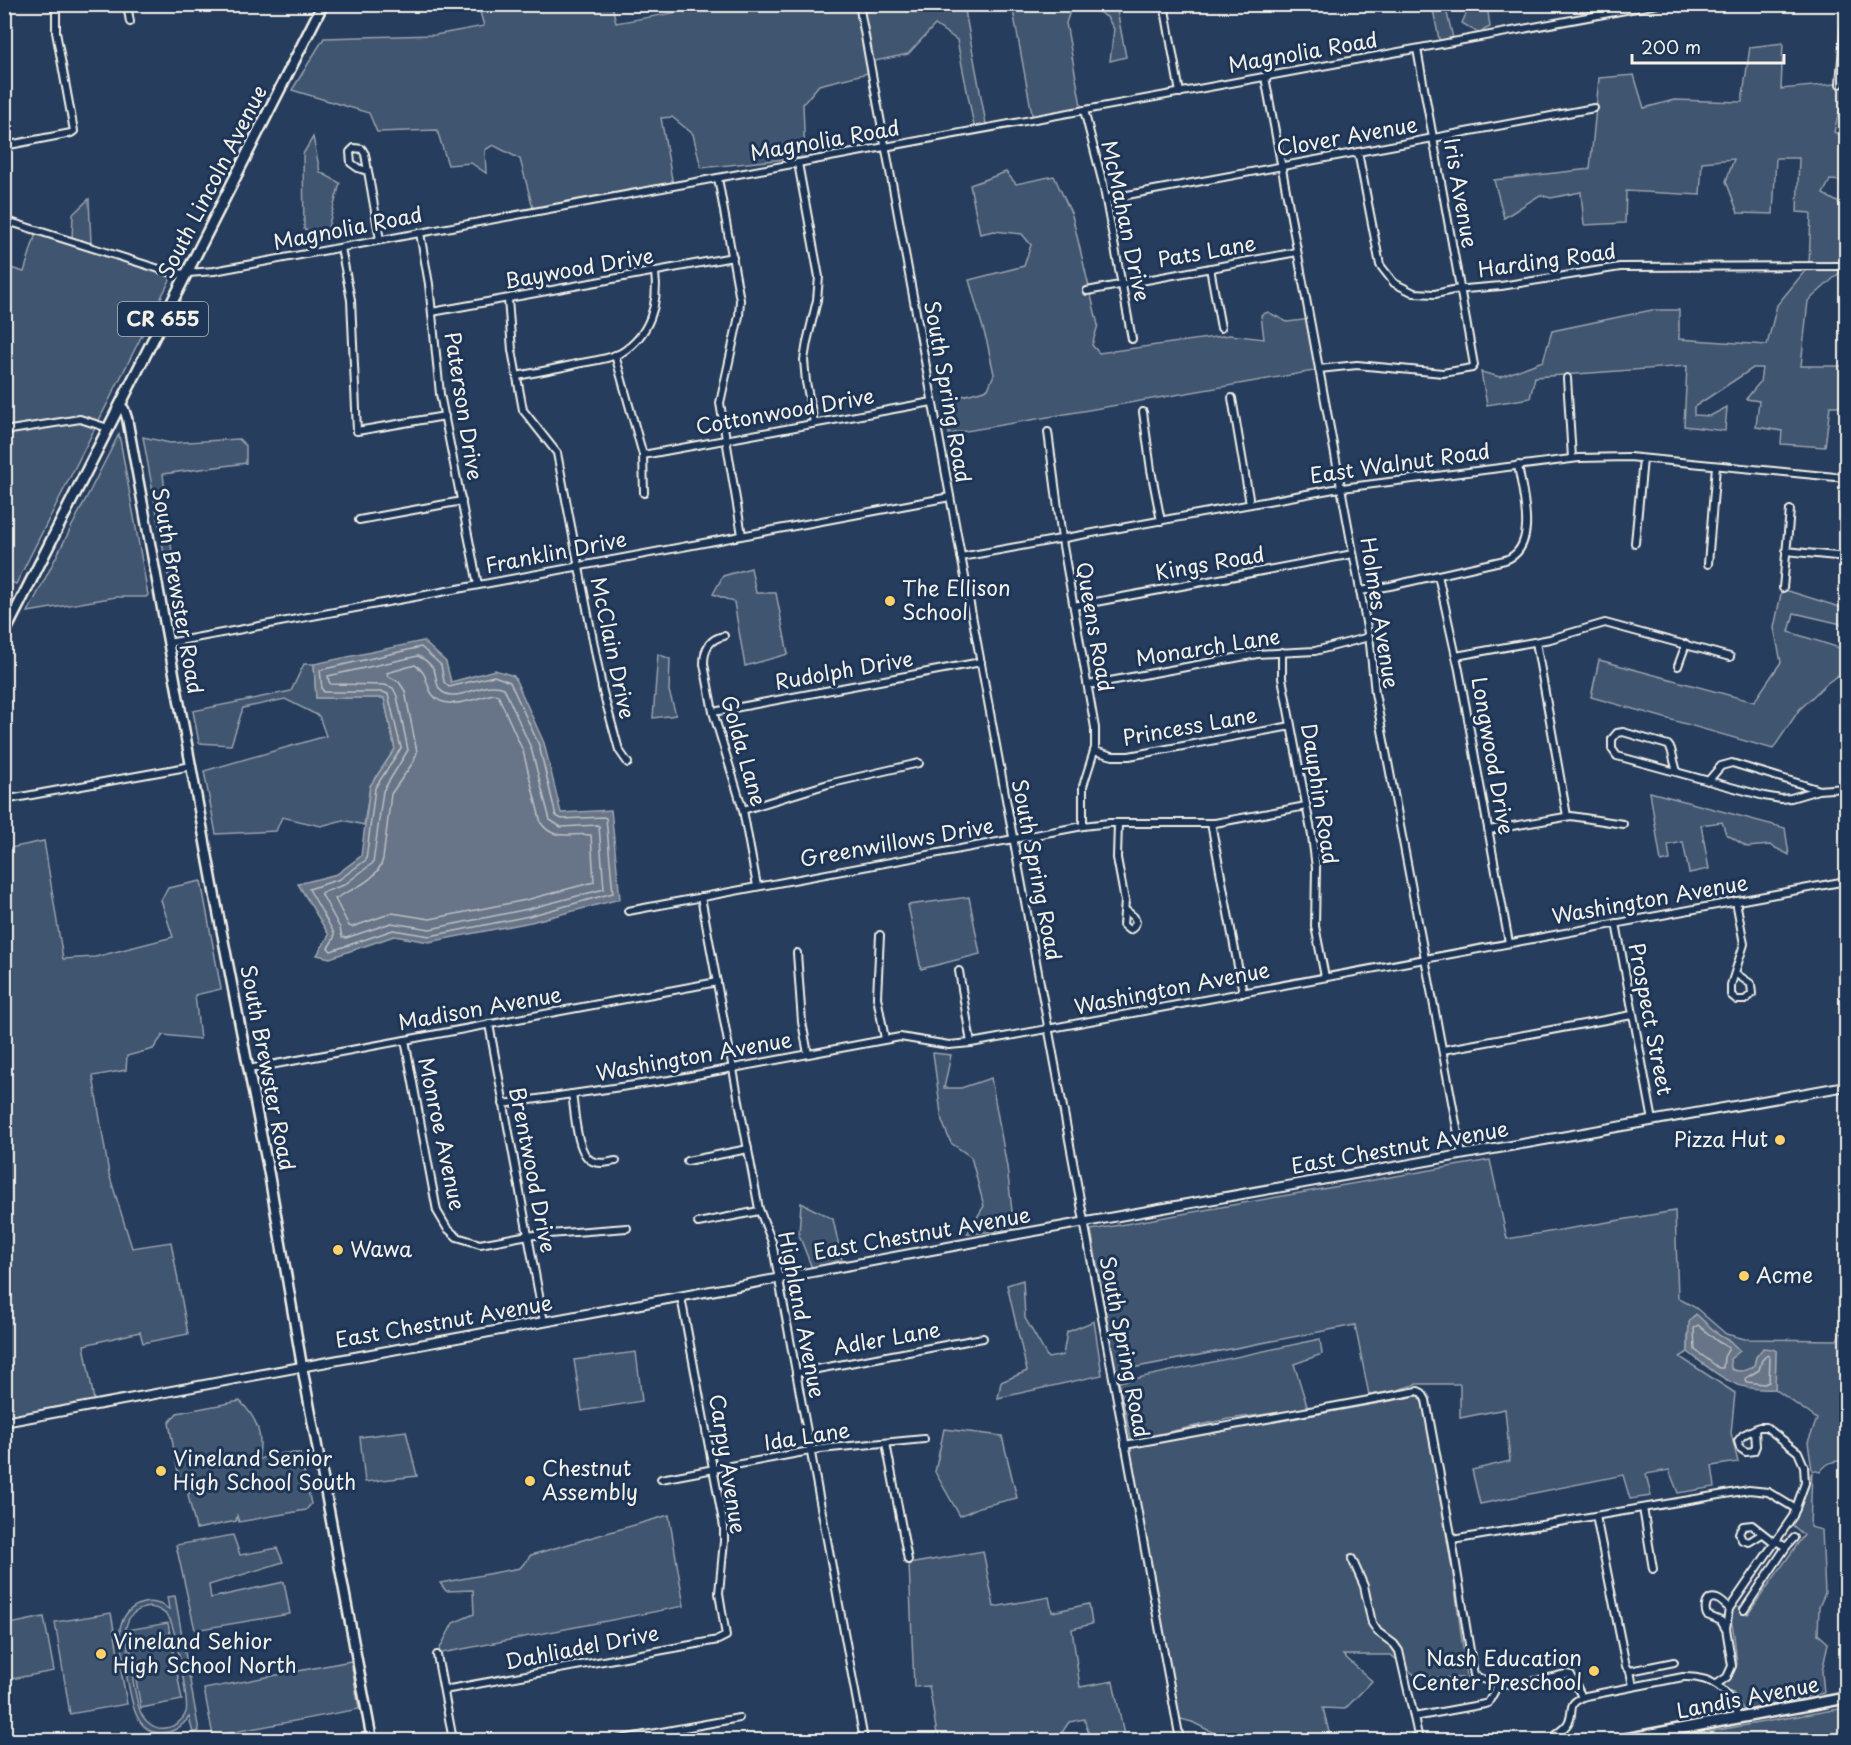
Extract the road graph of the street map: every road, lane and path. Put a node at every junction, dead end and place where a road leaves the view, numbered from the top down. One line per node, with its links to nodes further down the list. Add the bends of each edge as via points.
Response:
1 (56, 4): 16 (street, via 56,32 74,132)
2 (127, 4): 8 (street)
3 (323, 4): 35 (main road, South Lincoln Avenue / CR 655)
4 (859, 4): 17 (street, South Spring Road)
5 (1164, 4): 12 (street)
6 (1658, 4): 9 (street, Magnolia Road)
7 (1846, 8): 11 (street)
8 (130, 22)
9 (1417, 49): 10 (street, Magnolia Road); 15 (street, Iris Avenue)
10 (1265, 77): 12 (street, Magnolia Road); 20 (street, Holmes Avenue)
11 (1840, 84)
12 (1180, 93): 14 (street, Magnolia Road)
13 (1594, 108): 15 (street, Clover Avenue)
14 (1084, 110): 17 (street, Magnolia Road); 25 (street, McMahan Drive)
15 (1433, 138): 18 (street, Clover Avenue); 37 (street, Iris Avenue)
16 (4, 146)
17 (886, 147): 19 (street, Magnolia Road); 48 (street, South Spring Road)
18 (1358, 152): 20 (street, Clover Avenue); 37 (street, Harding Road, via 1382,270 1394,283 1414,293)
19 (798, 163): 22 (street, Magnolia Road); 52 (street, via 819,277 804,360)
20 (1281, 166): 25 (street, Clover Avenue); 30 (street, Holmes Avenue)
21 (367, 171): 28 (street)
22 (718, 178): 27 (street, Magnolia Road); 31 (street)
23 (4, 179): 24 (street)
24 (4, 195)
25 (1106, 199): 36 (street, McMahan Drive)
26 (4, 220): 35 (street, Magnolia Road, via 175,274)
27 (420, 233): 28 (street, Magnolia Road); 40 (street, Paterson Drive)
28 (380, 240): 29 (street, Magnolia Road)
29 (341, 248): 35 (street, Magnolia Road); 51 (street, via 351,300 357,431)
30 (1297, 252): 33 (street, Pats Lane); 44 (street, Holmes Avenue)
31 (733, 258): 34 (street, Baywood Drive); 56 (street, via 740,316 720,398)
32 (1846, 266): 37 (street, Harding Road, via 1620,267)
33 (1210, 268): 36 (street, Pats Lane); 41 (street)
34 (655, 272): 39 (street, Baywood Drive); 43 (street, via 656,302 649,323 639,338)
35 (186, 274): 49 (main road, South Lincoln Avenue / CR 655)
36 (1122, 284): 38 (street, Pats Lane); 42 (street, McMahan Drive)
37 (1461, 289): 44 (street, Iris Avenue, via 1472,368 1443,373 1357,365)
38 (1087, 291)
39 (508, 299): 40 (street, Baywood Drive); 45 (street, McClain Drive)
40 (432, 312): 51 (street, Paterson Drive)
41 (1221, 328)
42 (1132, 339)
43 (615, 355): 45 (street); 57 (street)
44 (1319, 369): 63 (street, Holmes Avenue)
45 (517, 376): 79 (street, McClain Drive, via 523,410 557,453)
46 (1567, 378): 58 (street)
47 (1232, 398): 67 (street)
48 (932, 402): 52 (street, Cottonwood Drive); 65 (street, South Spring Road)
49 (120, 405): 53 (main road, South Lincoln Avenue / CR 655); 89 (main road, South Brewster Road, via 127,418)
50 (1143, 412): 70 (street)
51 (445, 416): 66 (street, Paterson Drive)
52 (814, 423): 56 (street, Cottonwood Drive)
53 (108, 428): 54 (street, via 80,419); 85 (main road, South Lincoln Avenue / CR 655)
54 (4, 431)
55 (1047, 432): 72 (street, Queens Road)
56 (725, 440): 57 (street, Cottonwood Drive); 71 (street)
57 (643, 455): 64 (street)
58 (1572, 458): 59 (street, East Walnut Road); 60 (street, East Walnut Road)
59 (1643, 459): 61 (street, East Walnut Road); 73 (street)
60 (1518, 465): 63 (street, East Walnut Road); 80 (street, via 1526,535 1518,552 1505,560)
61 (1716, 466): 62 (street, East Walnut Road); 78 (street)
62 (1846, 478)
63 (1341, 488): 67 (street, East Walnut Road); 75 (street, Holmes Avenue)
64 (644, 493)
65 (950, 497): 71 (street, Franklin Drive); 76 (street, South Spring Road)
66 (462, 501): 69 (street); 81 (street, Paterson Drive)
67 (1250, 504): 70 (street, East Walnut Road)
68 (1790, 510): 74 (street)
69 (359, 520)
70 (1161, 521): 72 (street, East Walnut Road)
71 (742, 535): 79 (street, Franklin Drive)
72 (1063, 538): 76 (street, East Walnut Road); 84 (street, Queens Road)
73 (1635, 543)
74 (1786, 551): 77 (street); 82 (street)
75 (1353, 555): 83 (street, Holmes Avenue); 84 (street, Kings Road)
76 (961, 557): 94 (street, South Spring Road)
77 (1846, 557)
78 (1708, 564)
79 (577, 566): 81 (street, Franklin Drive); 100 (street, McClain Drive, via 609,718 619,750)
80 (1438, 575): 83 (street); 92 (street, Longwood Drive)
81 (477, 585): 89 (street, Franklin Drive)
82 (1783, 588)
83 (1360, 591): 87 (street, Holmes Avenue)
84 (1074, 606): 96 (street, Queens Road)
85 (4, 634)
86 (724, 636): 97 (street, Golda Lane, via 708,644 704,657)
87 (1369, 637): 91 (street, Monarch Lane, via 1315,651); 127 (street, Holmes Avenue, via 1375,693)
88 (1536, 642): 90 (street, via 1605,622); 92 (street); 110 (street)
89 (168, 643): 102 (main road, South Brewster Road)
90 (1686, 644): 93 (street); 95 (street)
91 (1282, 651): 96 (street, Monarch Lane); 98 (street, Dauphin Road, via 1282,678)
92 (1456, 656): 115 (street, Longwood Drive)
93 (1730, 657)
94 (981, 662): 97 (street, Rudolph Drive); 116 (street, South Spring Road)
95 (1678, 666)
96 (1088, 686): 99 (street, Queens Road, via 1095,728)
97 (713, 712): 109 (street, Golda Lane)
98 (1291, 726): 99 (street, Princess Lane, via 1130,756); 108 (street, Dauphin Road)
99 (1094, 751): 114 (street, Queens Road, via 1083,786)
100 (628, 763)
101 (919, 763): 109 (street)
102 (192, 766): 107 (street); 142 (main road, South Brewster Road)
103 (1677, 772): 103 (street, via 1668,745 1623,732 1612,739 1617,756); 104 (street)
104 (1708, 781): 106 (street, via 1781,799); 106 (street, via 1720,766 1732,763)
105 (1846, 788): 106 (street)
106 (1818, 790)
107 (4, 800)
108 (1306, 806): 112 (street, Greenwillows Drive); 130 (street, Dauphin Road, via 1316,868 1315,926)
109 (743, 810): 118 (street, Golda Lane)
110 (1567, 816): 113 (street); 115 (street)
111 (1118, 823): 112 (street, Greenwillows Drive); 114 (street, Greenwillows Drive); 122 (street, via 1118,858 1126,907 1123,925 1129,930 1136,922)
112 (1211, 823): 132 (street)
113 (1623, 824)
114 (1083, 826): 116 (street, Greenwillows Drive)
115 (1489, 830): 125 (street, Longwood Drive)
116 (1013, 839): 118 (street, Greenwillows Drive); 135 (street, South Spring Road)
117 (1846, 881): 120 (street, Washington Avenue)
118 (757, 886): 119 (street, Greenwillows Drive)
119 (701, 897): 121 (street, Greenwillows Drive); 131 (street, Highland Avenue)
120 (1736, 901): 123 (street, Washington Avenue); 129 (street, via 1744,944)
121 (628, 911)
122 (1128, 912)
123 (1616, 923): 125 (street, Washington Avenue); 133 (street, Prospect Street)
124 (880, 935): 136 (street, via 877,997)
125 (1509, 943): 127 (street, Washington Avenue)
126 (797, 953): 140 (street)
127 (1425, 959): 130 (street, Washington Avenue); 139 (street, Holmes Avenue)
128 (959, 971): 138 (street)
129 (1736, 974): 129 (street, via 1750,984 1752,994 1745,1000 1737,1000 1731,994)
130 (1325, 977): 132 (street, Washington Avenue)
131 (717, 982): 134 (street, Madison Avenue); 141 (street, Highland Avenue)
132 (1243, 993): 135 (street, Washington Avenue)
133 (1632, 1015): 139 (street); 146 (street, Prospect Street)
134 (489, 1024): 137 (street, Madison Avenue); 145 (street, Brentwood Drive)
135 (1048, 1029): 138 (street, Washington Avenue); 152 (street, South Spring Road)
136 (885, 1039): 138 (street, Washington Avenue, via 900,1037 949,1045); 140 (street, Washington Avenue)
137 (405, 1040): 142 (street, Madison Avenue); 155 (street, Monroe Avenue, via 436,1211 442,1221 457,1237 480,1244)
138 (972, 1043)
139 (1443, 1050): 148 (street, Holmes Avenue)
140 (808, 1054): 141 (street, Washington Avenue)
141 (733, 1068): 144 (street, Washington Avenue); 147 (street, Highland Avenue)
142 (249, 1069): 160 (main road, South Brewster Road)
143 (1846, 1086): 146 (street, East Chestnut Avenue)
144 (573, 1094): 145 (street, Washington Avenue); 149 (street, via 579,1140 586,1157 596,1163)
145 (503, 1104): 155 (street, Brentwood Drive)
146 (1653, 1121): 148 (street, East Chestnut Avenue)
147 (748, 1149): 150 (street); 151 (street, Highland Avenue)
148 (1462, 1155): 152 (street, East Chestnut Avenue)
149 (616, 1161)
150 (687, 1161)
151 (759, 1211): 153 (street); 156 (street, Highland Avenue, via 771,1235)
152 (1084, 1222): 156 (street, East Chestnut Avenue); 166 (street, South Spring Road)
153 (699, 1223)
154 (627, 1228): 155 (street, Monroe Avenue)
155 (528, 1235): 158 (street, Brentwood Drive)
156 (779, 1279): 157 (street, East Chestnut Avenue); 161 (street, Highland Avenue)
157 (681, 1297): 158 (street, East Chestnut Avenue); 168 (street, Carpy Avenue)
158 (543, 1322): 160 (street, East Chestnut Avenue)
159 (983, 1338): 161 (street, Adler Lane)
160 (302, 1366): 162 (street, East Chestnut Avenue); 200 (main road, South Brewster Road)
161 (796, 1373): 167 (street, Highland Avenue)
162 (4, 1422)
163 (1755, 1430): 171 (street, via 1766,1427 1794,1446 1802,1459 1805,1483)
164 (924, 1439): 165 (street, Ida Lane)
165 (886, 1443): 167 (street, Ida Lane); 179 (street)
166 (1125, 1445): 175 (street, via 1418,1391 1426,1400); 204 (street, South Spring Road)
167 (811, 1451): 168 (street, Ida Lane); 203 (street, Highland Avenue)
168 (713, 1469): 169 (street, Ida Lane); 186 (street, Carpy Avenue, via 724,1527 719,1587)
169 (661, 1479)
170 (1643, 1508): 171 (street, via 1756,1490 1768,1492); 172 (street); 180 (street)
171 (1796, 1509): 176 (street)
172 (1596, 1516): 175 (street); 189 (street)
173 (1762, 1534): 176 (street)
174 (1794, 1538): 177 (street)
175 (1452, 1540): 190 (street, via 1472,1671 1479,1679)
176 (1775, 1542): 177 (street); 181 (street)
177 (1786, 1547): 182 (street)
178 (1352, 1559): 196 (street, via 1364,1587 1372,1623 1399,1651)
179 (908, 1560)
180 (1653, 1569)
181 (1741, 1590): 182 (street); 183 (street)
182 (1752, 1597): 184 (street)
183 (1729, 1608): 185 (street); 185 (street, via 1712,1598 1704,1609)
184 (1744, 1610)
185 (1726, 1628): 191 (street, via 1732,1665 1727,1677)
186 (726, 1636): 193 (street, Dahliadel Drive)
187 (437, 1655): 193 (street)
188 (1674, 1662): 189 (street)
189 (1630, 1671): 192 (street)
190 (1499, 1683): 194 (street, via 1520,1684 1566,1674); 196 (street, via 1488,1703)
191 (1717, 1684): 192 (street, via 1696,1676); 198 (street, via 1732,1700)
192 (1633, 1686): 194 (street)
193 (444, 1690): 201 (street)
194 (1582, 1697): 206 (street, via 1572,1705 1567,1724)
195 (1846, 1698): 198 (main road, Landis Avenue)
196 (1414, 1717): 205 (street)
197 (739, 1718): 202 (street)
198 (1738, 1718): 199 (main road, Landis Avenue)
199 (1645, 1738): 207 (main road, Landis Avenue)
200 (372, 1740)
201 (453, 1740)
202 (617, 1740)
203 (864, 1740)
204 (1180, 1740)
205 (1419, 1740)
206 (1550, 1740)
207 (1620, 1740)

